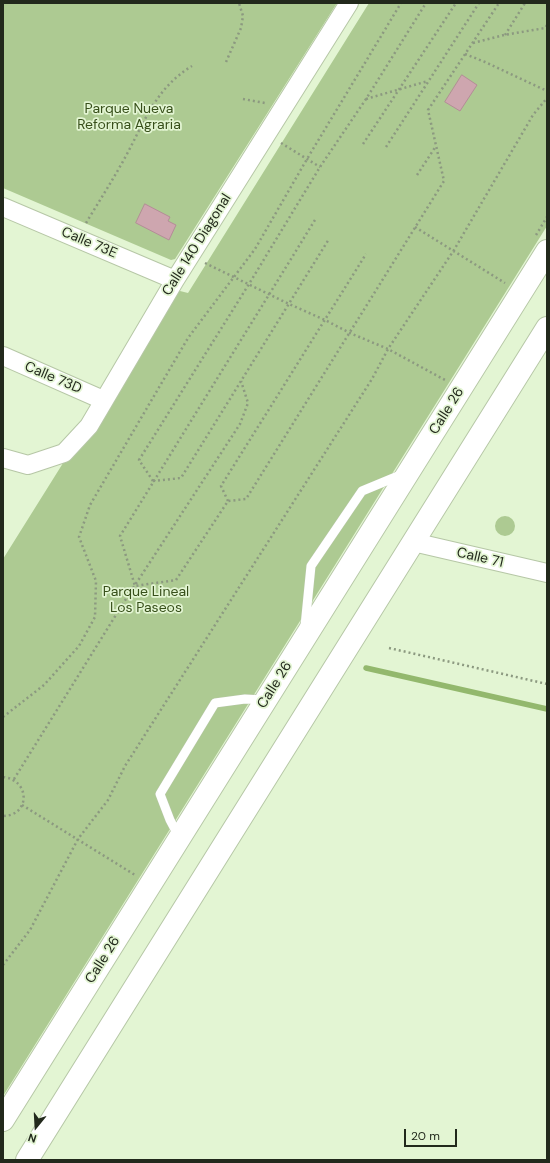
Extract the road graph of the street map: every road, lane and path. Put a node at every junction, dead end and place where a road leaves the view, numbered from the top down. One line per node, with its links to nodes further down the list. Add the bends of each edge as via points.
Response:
1 (239, 3): 13 (path, via 243,16 241,28)
2 (349, 3): 22 (street, Calle 140 Diagonal)
3 (401, 3): 26 (path)
4 (426, 3): 20 (path)
5 (456, 3): 16 (path)
6 (479, 3): 15 (path)
7 (499, 3): 11 (path)
8 (524, 3): 10 (path)
9 (547, 25): 10 (path, via 545,28)
10 (504, 35): 11 (path)
11 (472, 44): 12 (path)
12 (465, 54): 17 (path); 24 (path, via 428,110)
13 (226, 62)
14 (192, 66): 31 (path, via 179,74 156,99)
15 (428, 81): 16 (path); 25 (path)
16 (398, 90): 20 (path); 23 (path)
17 (547, 91)
18 (547, 98): 34 (path, via 533,116)
19 (243, 99): 21 (path)
20 (366, 99): 27 (path)
21 (269, 104)
22 (267, 134): 26 (path); 37 (street, Calle 140 Diagonal)
23 (363, 144)
24 (436, 146): 28 (path); 32 (path, via 444,181)
25 (386, 147)
26 (307, 159): 27 (path); 38 (path, via 255,249)
27 (320, 167): 41 (path)
28 (417, 175)
29 (3, 207): 39 (street, Calle 73E)
30 (315, 220): 42 (path)
31 (85, 225)
32 (415, 227): 34 (path); 46 (path)
33 (329, 239): 43 (path)
34 (454, 250): 40 (path); 47 (path)
35 (547, 251): 53 (main road, Calle 26)
36 (366, 254): 44 (path)
37 (190, 255): 38 (path); 39 (street, Calle 140 Diagonal)
38 (234, 277): 41 (path); 63 (path, via 188,338 90,505 78,537 96,581 95,617 79,646 44,685)
39 (175, 280): 51 (street, Calle 140 Diagonal)
40 (506, 283)
41 (249, 284): 42 (path); 54 (path, via 139,460)
42 (270, 294): 43 (path); 54 (path)
43 (288, 304): 44 (path); 50 (path)
44 (325, 320): 46 (path); 55 (path, via 221,486)
45 (546, 330): 56 (main road)
46 (350, 333): 47 (path); 55 (path, via 246,499)
47 (388, 349): 49 (path); 69 (path, via 368,386 125,766 108,800)
48 (3, 356): 51 (street, Calle 73D)
49 (445, 380)
50 (241, 381): 54 (path, via 181,478); 58 (path, via 248,404 240,424)
51 (103, 400): 52 (street, Calle 140 Diagonal, via 89,426 64,453 28,465)
52 (3, 458)
53 (410, 471): 59 (main road, Calle 26); 59 (lane, via 362,491 311,566)
54 (153, 481): 58 (path, via 120,536)
55 (228, 501): 58 (path, via 176,580)
56 (413, 542): 57 (street, Calle 71); 73 (main road)
57 (547, 573)
58 (135, 586): 65 (path)
59 (304, 639): 62 (main road, Calle 26)
60 (389, 648): 61 (path)
61 (547, 684)
62 (266, 700): 68 (main road, Calle 26); 68 (lane, via 246,699 215,703 160,794)
63 (3, 717)
64 (3, 777): 65 (path)
65 (14, 779): 66 (path, via 22,788)
66 (22, 805): 67 (path, via 13,814); 69 (path)
67 (3, 816)
68 (179, 838): 72 (main road, Calle 26)
69 (78, 839): 70 (path); 71 (path, via 30,930)
70 (136, 875)
71 (3, 965)
72 (3, 1120)
73 (27, 1160)

